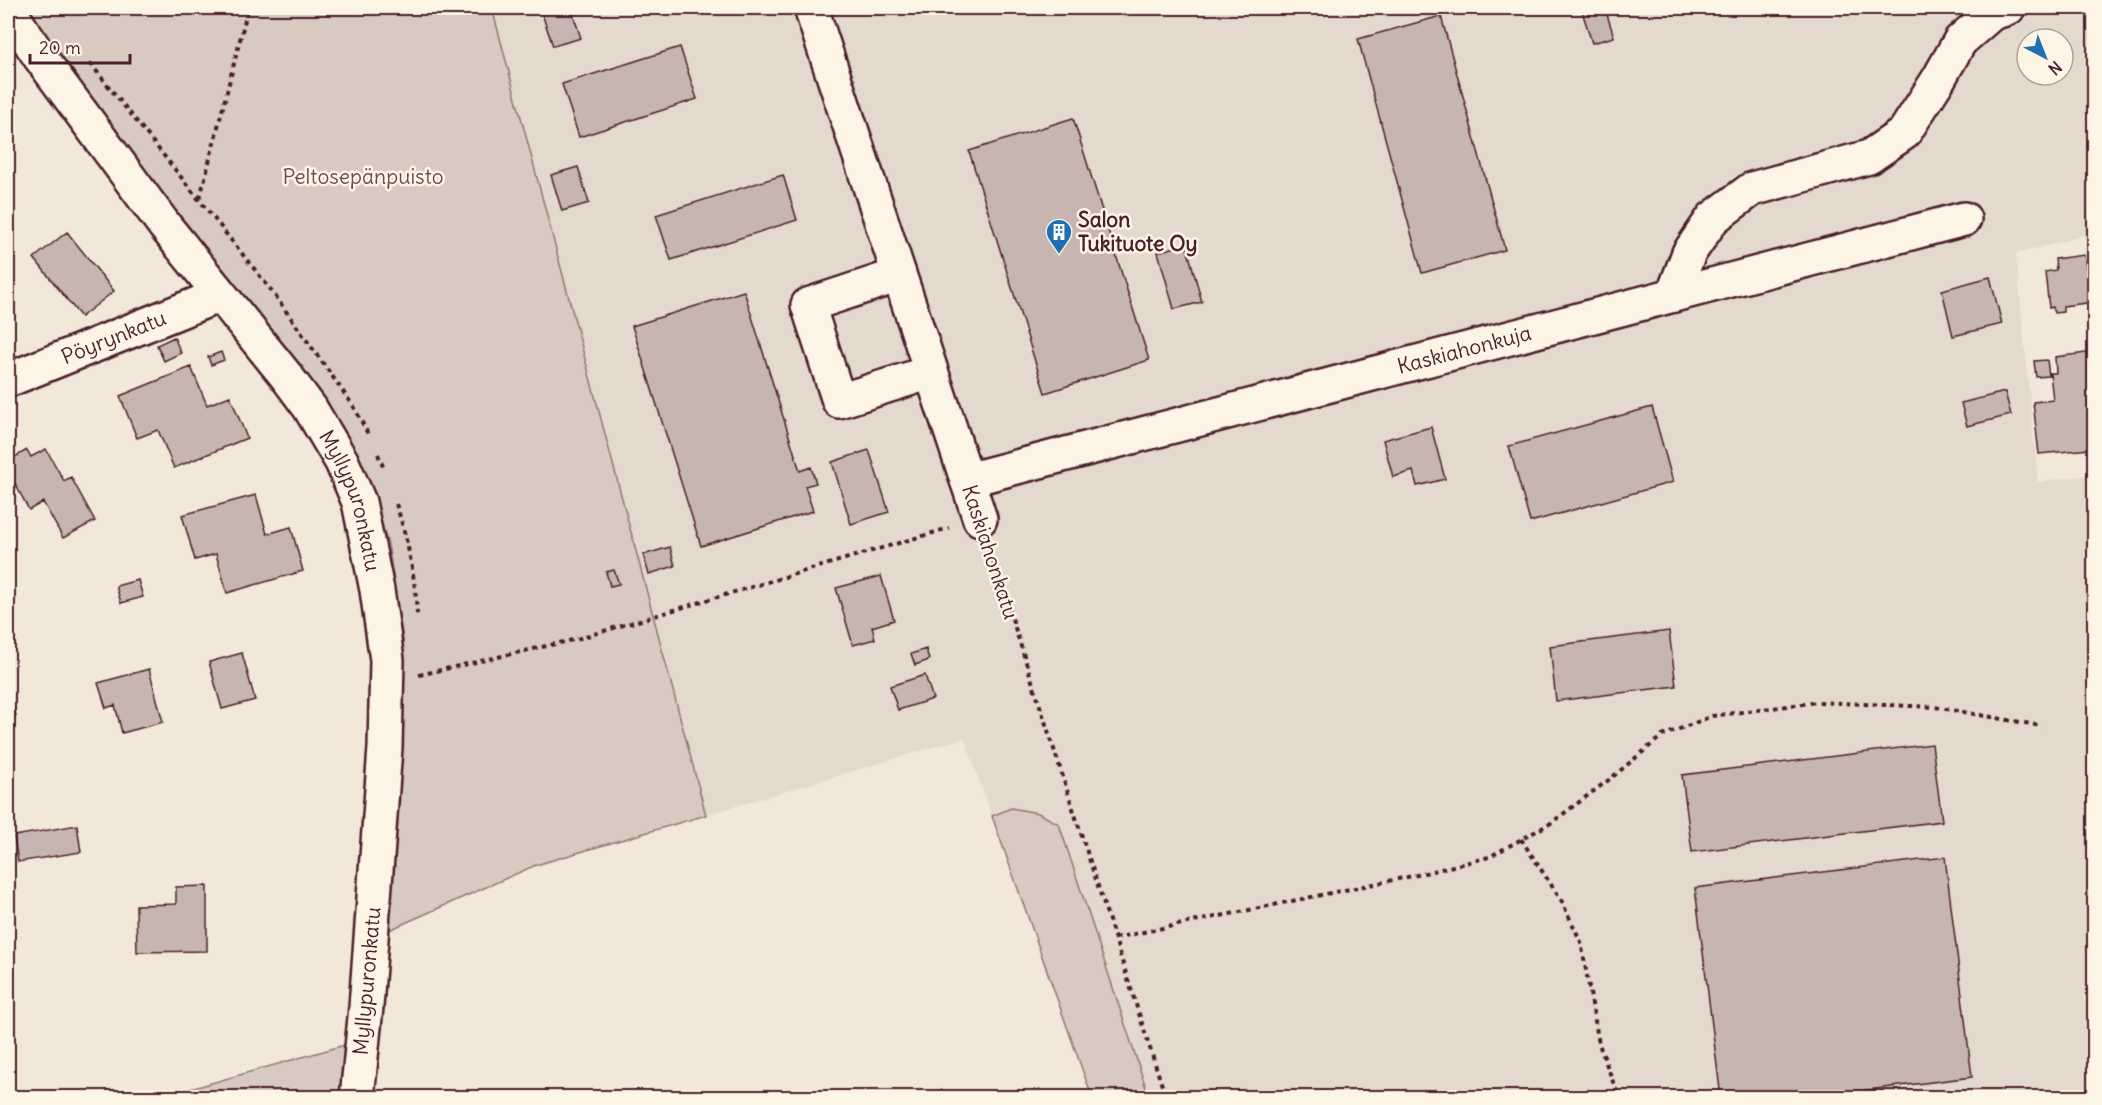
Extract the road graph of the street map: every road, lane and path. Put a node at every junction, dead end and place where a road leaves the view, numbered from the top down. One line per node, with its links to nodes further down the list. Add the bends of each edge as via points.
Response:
1 (248, 8): 5 (path, via 200,199)
2 (811, 8): 7 (street, Kaskiahonkatu)
3 (2008, 8): 9 (street, via 1992,13 1960,41 1904,133 1869,157 1752,189 1713,218 1689,253)
4 (8, 9): 8 (street, Myllypuronkatu)
5 (84, 56)
6 (1964, 219): 9 (street, Kaskiahonkuja)
7 (899, 275): 10 (street, Kaskiahonkatu); 10 (street, via 807,305 839,401)
8 (220, 295): 11 (street, Pöyrynkatu); 18 (street, Myllypuronkatu, via 293,385 342,462 359,502 377,590 387,660 387,726)
9 (1673, 295): 12 (street, Kaskiahonkuja)
10 (931, 372): 12 (street, Kaskiahonkatu)
11 (8, 381)
12 (967, 480): 13 (street, Kaskiahonkatu)
13 (980, 519): 14 (path, via 577,639); 17 (path, Kaskiahonkatu)
14 (419, 675)
15 (2042, 726): 16 (path, via 1935,707 1817,702 1712,716 1662,736 1551,823)
16 (1521, 840): 17 (path, via 1489,857); 20 (path, via 1561,900 1581,942 1599,1044)
17 (1115, 938): 19 (path, Kaskiahonkatu)
18 (357, 1098)
19 (1166, 1098)
20 (1618, 1098)

